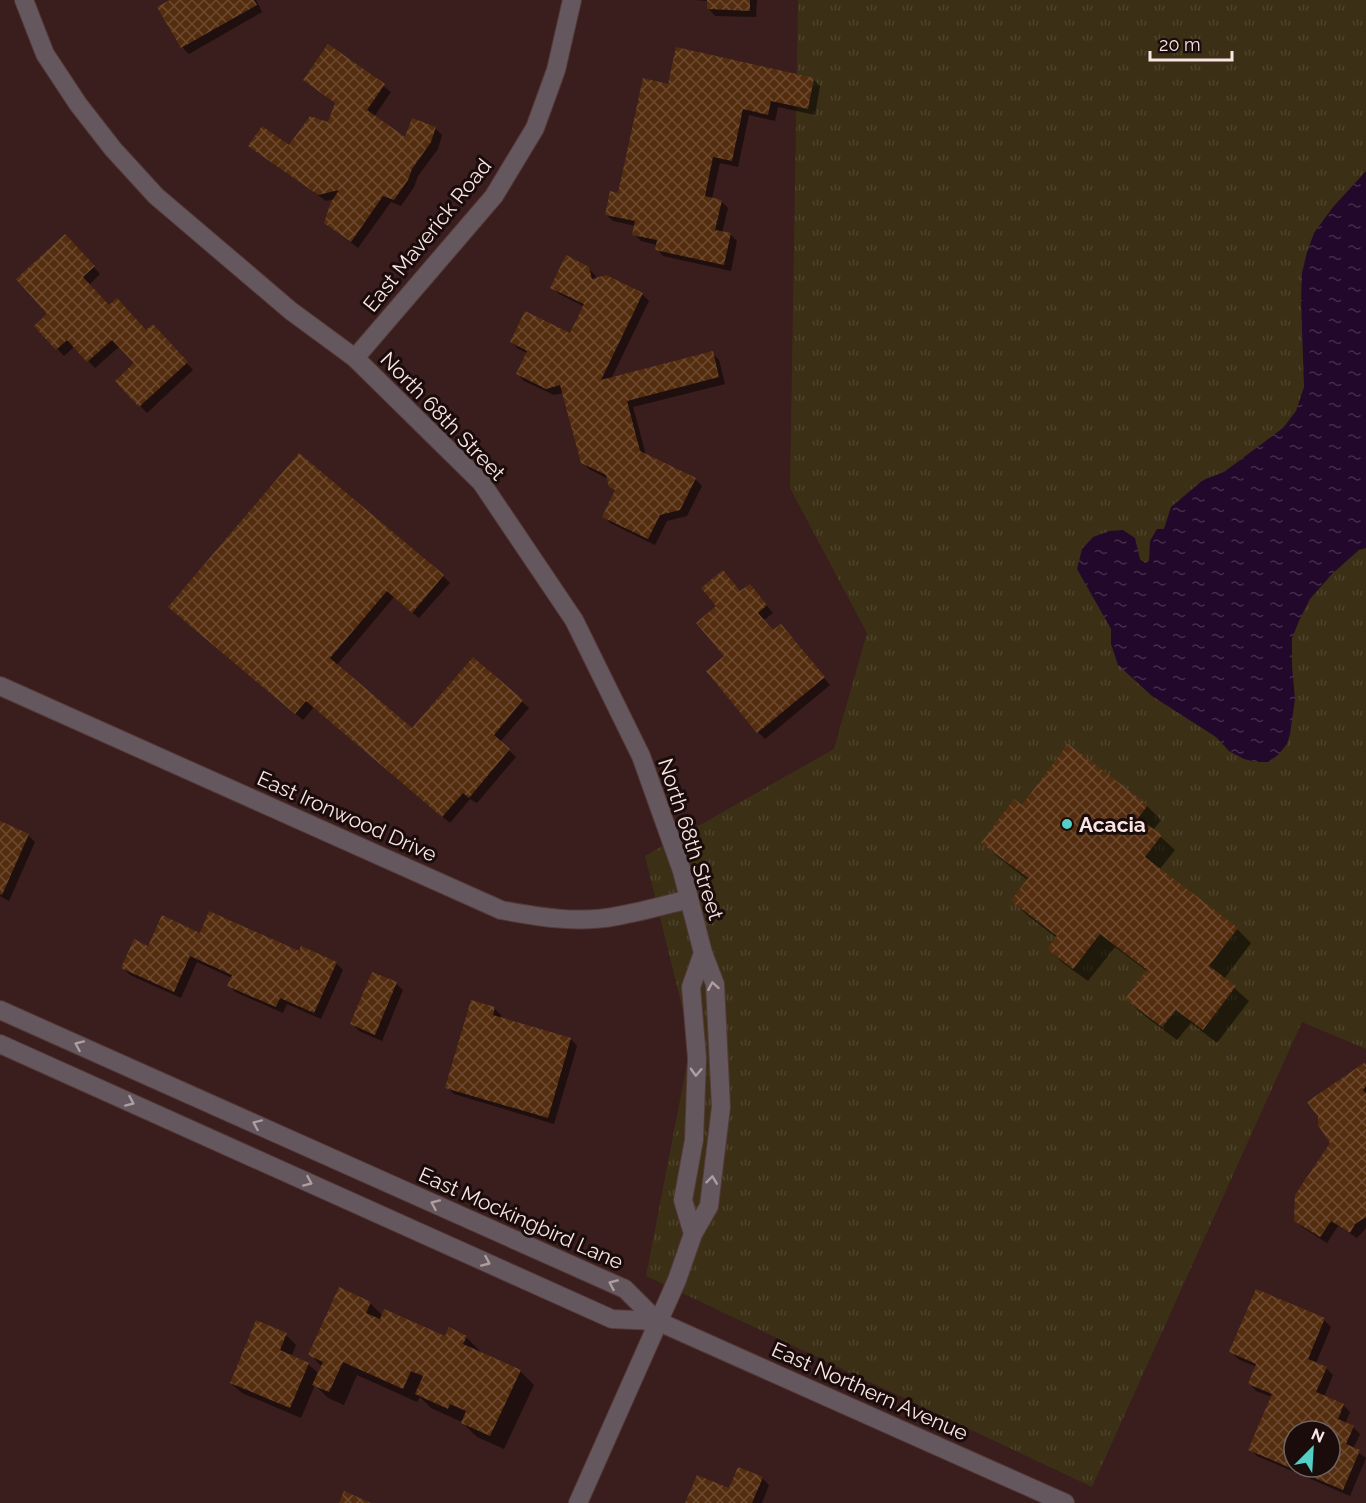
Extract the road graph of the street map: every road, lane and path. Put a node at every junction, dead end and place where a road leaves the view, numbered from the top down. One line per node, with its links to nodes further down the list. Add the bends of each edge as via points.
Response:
1 (24, 0): 3 (street, North 68th Street, via 45,54 78,104 156,196 291,310)
2 (572, 0): 3 (street, East Maverick Road, via 556,70 535,128 494,196)
3 (355, 358): 5 (street, North 68th Street, via 481,483 574,620 641,756)
4 (0, 686): 5 (street, East Ironwood Drive, via 501,910 542,918 586,919 615,917)
5 (689, 899): 6 (street, North 68th Street)
6 (703, 953): 9 (street, North 68th Street, one-way to 9, via 691,987 697,1058 694,1140 683,1200); 9 (street, North 68th Street, one-way to 6, via 709,1206 721,1107 715,984)
7 (0, 1010): 10 (street, East Mockingbird Lane, one-way to 7, via 625,1290)
8 (0, 1044): 10 (street, one-way to 10, via 612,1319)
9 (693, 1234): 10 (street, North 68th Street)
10 (657, 1321): 11 (street, North 68th Street); 12 (street, East Northern Avenue)
11 (578, 1503)
12 (1064, 1503)

